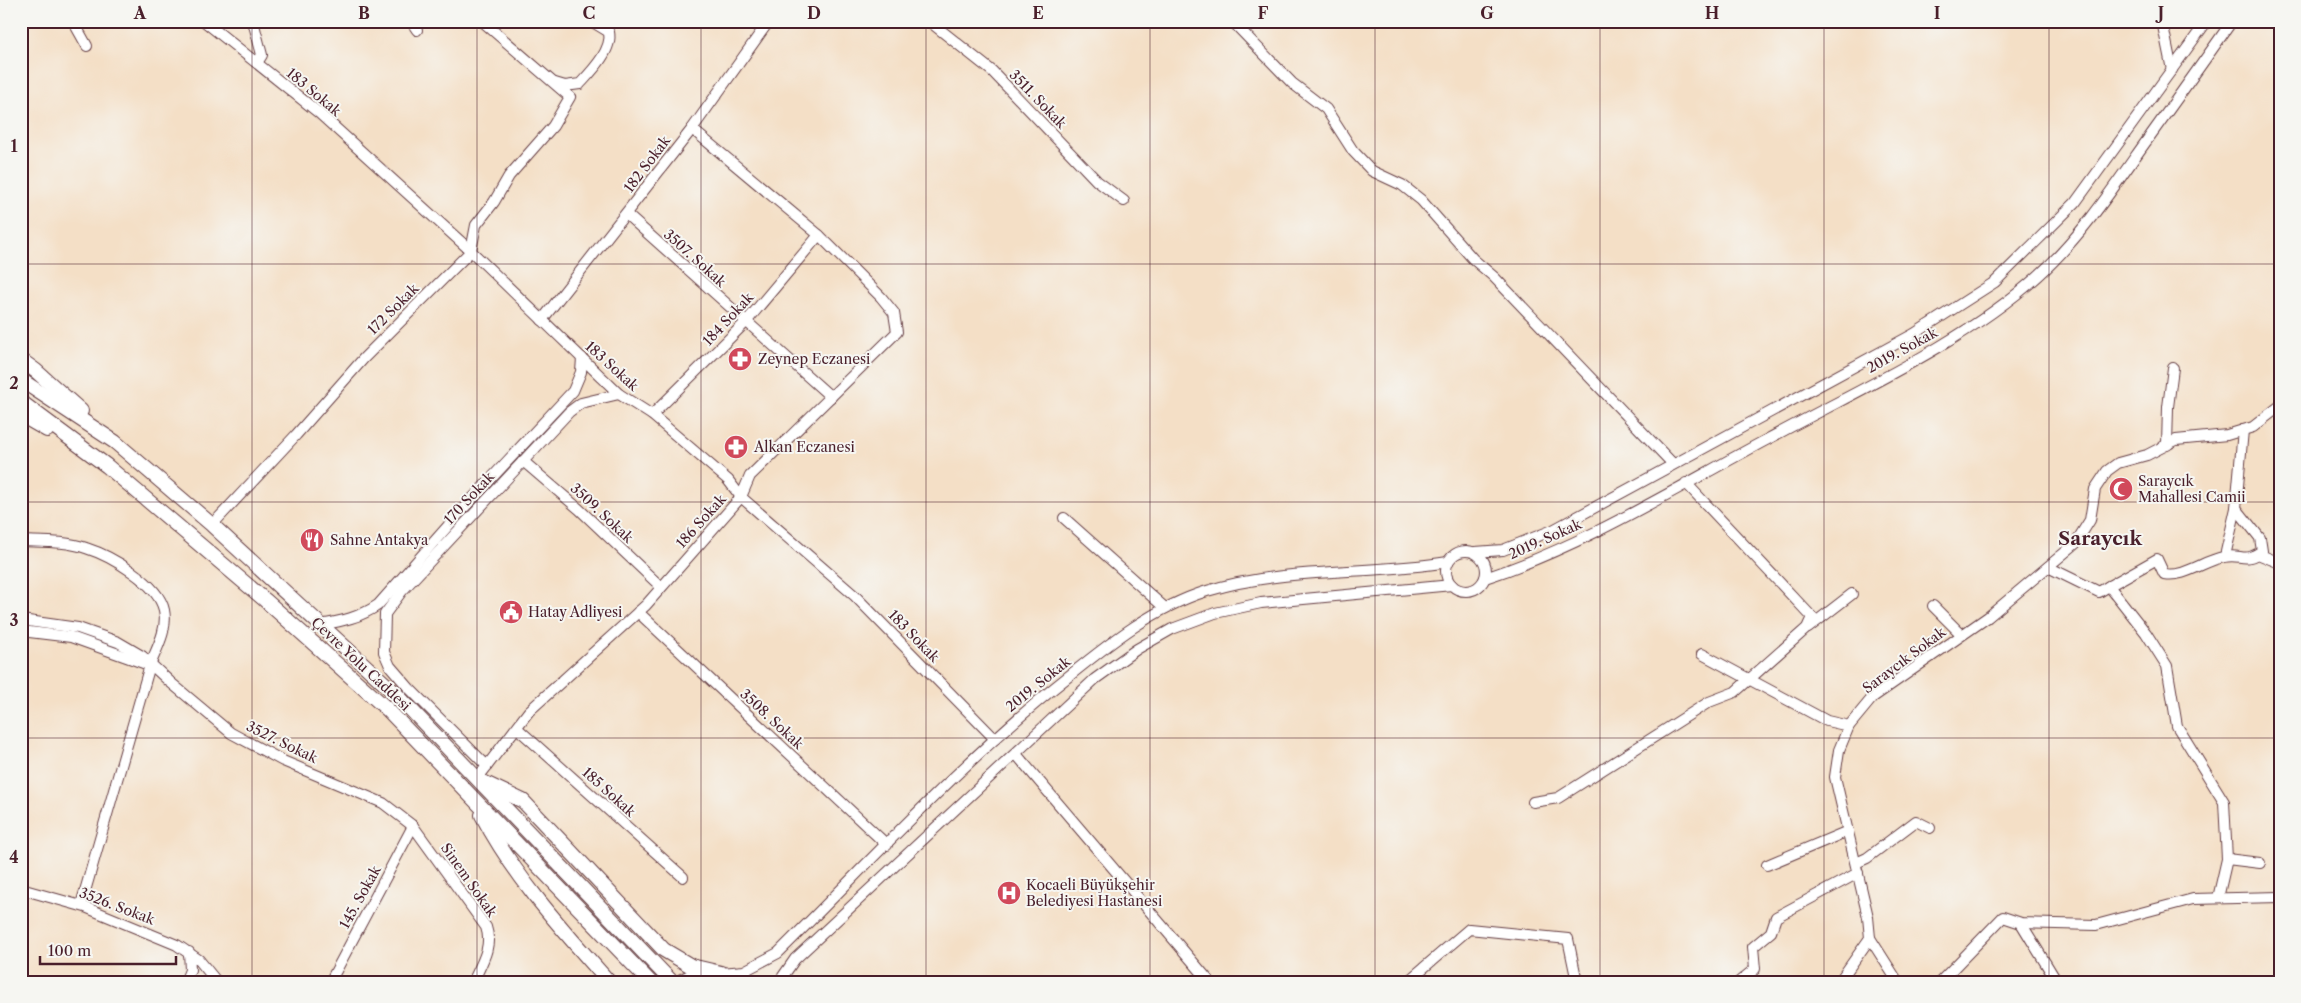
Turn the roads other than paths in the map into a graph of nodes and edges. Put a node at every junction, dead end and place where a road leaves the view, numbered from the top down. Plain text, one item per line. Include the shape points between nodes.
1 (74, 21) edge
2 (204, 21) edge
3 (253, 21) edge
4 (482, 21) edge
5 (591, 21) edge
6 (769, 21) edge
7 (929, 21) edge
8 (1232, 21) edge
9 (2162, 21) edge
10 (2207, 21) edge
11 (2232, 21) edge
12 (87, 46) dead end
13 (257, 63) junction
14 (2172, 70) junction
15 (554, 83) junction
16 (692, 129) junction
17 (1124, 201) dead end
18 (626, 214) junction
19 (820, 235) junction
20 (471, 251) junction
21 (542, 320) junction
22 (746, 322) junction
23 (582, 358) junction
24 (21, 360) edge
25 (2173, 368) dead end
26 (21, 380) edge
27 (619, 394) junction
28 (831, 397) junction
29 (21, 402) edge
30 (2280, 406) edge
31 (21, 415) edge
32 (652, 415) junction
33 (2243, 430) junction
34 (114, 442) junction
35 (2168, 445) junction
36 (523, 461) junction
37 (1673, 464) junction
38 (108, 466) junction
39 (1686, 483) junction
40 (741, 497) junction
41 (2236, 508) junction
42 (1064, 518) dead end
43 (212, 525) junction
44 (21, 541) edge
45 (1474, 552) junction
46 (2258, 554) junction
47 (2225, 556) junction
48 (1448, 562) junction
49 (2280, 563) edge
50 (2048, 567) junction
51 (1485, 578) junction
52 (1452, 585) junction
53 (660, 586) junction
54 (2109, 586) junction
55 (1852, 594) dead end
56 (1934, 606) dead end
57 (1166, 608) junction
58 (638, 612) junction
59 (21, 620) edge
60 (320, 624) junction
61 (1807, 628) junction
62 (21, 631) edge
63 (1961, 634) junction
64 (1702, 654) dead end
65 (150, 665) junction
66 (1750, 678) junction
67 (1849, 726) junction
68 (517, 728) junction
69 (995, 739) junction
70 (1016, 754) junction
71 (487, 766) junction
72 (477, 779) junction
73 (475, 801) junction
74 (1533, 802) dead end
75 (413, 826) junction
76 (1930, 828) dead end
77 (1848, 831) junction
78 (887, 845) junction
79 (2227, 859) junction
80 (2260, 863) dead end
81 (1767, 865) dead end
82 (1857, 868) junction
83 (683, 877) dead end
84 (21, 888) edge
85 (2280, 896) edge
86 (2218, 898) junction
87 (81, 905) junction
88 (2021, 924) junction
89 (1870, 938) junction
90 (189, 952) junction
91 (721, 974) junction
92 (186, 982) edge
93 (217, 982) edge
94 (330, 982) edge
95 (473, 982) edge
96 (609, 982) edge
97 (650, 982) edge
98 (672, 982) edge
99 (675, 982) edge
100 (741, 982) edge
101 (779, 982) edge
102 (1210, 982) edge
103 (1407, 982) edge
104 (1577, 982) edge
105 (1739, 982) edge
106 (1839, 982) edge
107 (1898, 982) edge
108 (1940, 982) edge
109 (2057, 982) edge

1 - 12 street
2 - 13 street, 183 Sokak
3 - 13 street via 262,55
4 - 15 street
5 - 15 street via 609,32 609,44 604,53 580,84 565,86
6 - 16 street, 182 Sokak
7 - 17 street, 3511. Sokak via 992,71 1097,181
8 - 37 street via 1292,82 1326,108 1353,151 1372,171 1402,185 1420,200 1473,260 1494,277
9 - 14 street
10 - 14 street, 2019. Sokak
11 - 39 street, 2019. Sokak via 2116,184 2080,230 2038,275 1982,320
13 - 20 street, 183 Sokak via 319,113
14 - 37 street, 2019. Sokak via 2075,203 1995,282 1914,334
15 - 20 street via 570,97 553,126 509,176 476,225
16 - 18 street, 182 Sokak
16 - 19 street, 186 Sokak
18 - 21 street, 182 Sokak
18 - 22 street, 3507. Sokak
19 - 22 street, 184 Sokak
19 - 28 street, 186 Sokak via 882,297 894,313 896,332
20 - 21 street, 183 Sokak
20 - 43 street, 172 Sokak via 364,358
21 - 23 street, 183 Sokak
22 - 28 street, 3507. Sokak
22 - 32 street, 184 Sokak
23 - 27 street, 183 Sokak
23 - 60 street, 170 Sokak via 574,391 378,605 347,621
24 - 34 highway
25 - 35 street
26 - 34 highway, Çevre Yolu Caddesi
27 - 32 street, 183 Sokak
27 - 36 street, 170 Sokak via 581,403
28 - 40 street, 186 Sokak via 750,476
29 - 38 highway, Çevre Yolu Caddesi
30 - 33 street, Saraycık Sokak via 2253,427
31 - 38 highway
32 - 40 street, 183 Sokak via 728,480
33 - 35 street, Saraycık Sokak via 2176,440
33 - 41 street
34 - 43 highway, Çevre Yolu Caddesi
35 - 50 street, Saraycık Sokak via 2118,463 2102,476 2090,520 2075,544
36 - 53 street, 3509. Sokak
36 - 71 street, 170 Sokak via 402,591 385,614 383,626 384,652 390,666
37 - 45 street, 2019. Sokak via 1553,530 1503,550
38 - 73 highway, Çevre Yolu Caddesi via 379,702
39 - 51 street, 2019. Sokak via 1523,566
39 - 61 street via 1812,617
40 - 53 street, 186 Sokak
40 - 69 street, 183 Sokak via 856,596
41 - 46 street via 2260,538 2262,551
41 - 47 street
42 - 57 street
43 - 60 highway, Çevre Yolu Caddesi
44 - 65 street via 86,548 135,574 160,596 164,628
45 - 48 street, 2019. Sokak via 1462,551
45 - 51 street via 1483,560
46 - 47 street via 2250,559
46 - 49 street
47 - 54 street via 2174,576 2164,574 2157,559
48 - 52 street via 1447,574
48 - 57 street, 2019. Sokak via 1418,567 1271,576 1208,591
50 - 54 street via 2099,592
50 - 63 street, Saraycık Sokak via 1988,617
51 - 52 street, 2019. Sokak via 1470,590
52 - 70 street, 2019. Sokak via 1262,602 1215,613 1172,629 1095,680
53 - 58 street, 186 Sokak
54 - 79 street via 2167,666 2177,726 2224,802
55 - 61 street
56 - 63 street
57 - 69 street, 2019. Sokak via 1094,656
58 - 68 street, 186 Sokak via 530,712
58 - 78 street, 3508. Sokak
59 - 65 street, 3527. Sokak via 78,628 118,642
60 - 72 highway, Çevre Yolu Caddesi via 397,695
61 - 66 street
62 - 65 street, 3527. Sokak via 71,637
63 - 67 street, Saraycık Sokak via 1873,697
64 - 66 street
65 - 75 street, 3527. Sokak via 231,733 283,761 383,803
65 - 87 street
66 - 67 street via 1827,721
66 - 74 street via 1735,692 1709,702 1558,798
67 - 77 street, Saraycık Sokak via 1839,750 1835,778
68 - 71 street, 186 Sokak
68 - 83 street, 185 Sokak
69 - 78 street, 2019. Sokak
70 - 101 street, 2019. Sokak via 795,959
70 - 102 street
71 - 72 street, 186 Sokak
72 - 91 highway via 523,801 664,950 691,966
72 - 98 highway, Çevre Yolu Caddesi
73 - 96 highway via 500,850 548,914
73 - 97 highway, Çevre Yolu Caddesi
75 - 94 street, 145. Sokak
75 - 95 street, Sinem Sokak via 490,937
76 - 82 street via 1916,821
77 - 81 street
77 - 82 street, Saraycık Sokak
78 - 91 street, 2019. Sokak via 778,953 744,971
79 - 80 street
79 - 86 street
82 - 89 street, Saraycık Sokak
82 - 105 street via 1776,917 1771,932 1752,947 1755,969
84 - 87 street, 3526. Sokak
85 - 86 street
86 - 88 street via 2193,899 2096,925
87 - 90 street, 3526. Sokak
88 - 108 street via 2003,917
88 - 109 street
89 - 106 street
89 - 107 street
90 - 92 street via 190,970
90 - 93 street, 3526. Sokak
91 - 99 street via 704,972
91 - 100 street
103 - 104 street via 1469,929 1568,939

